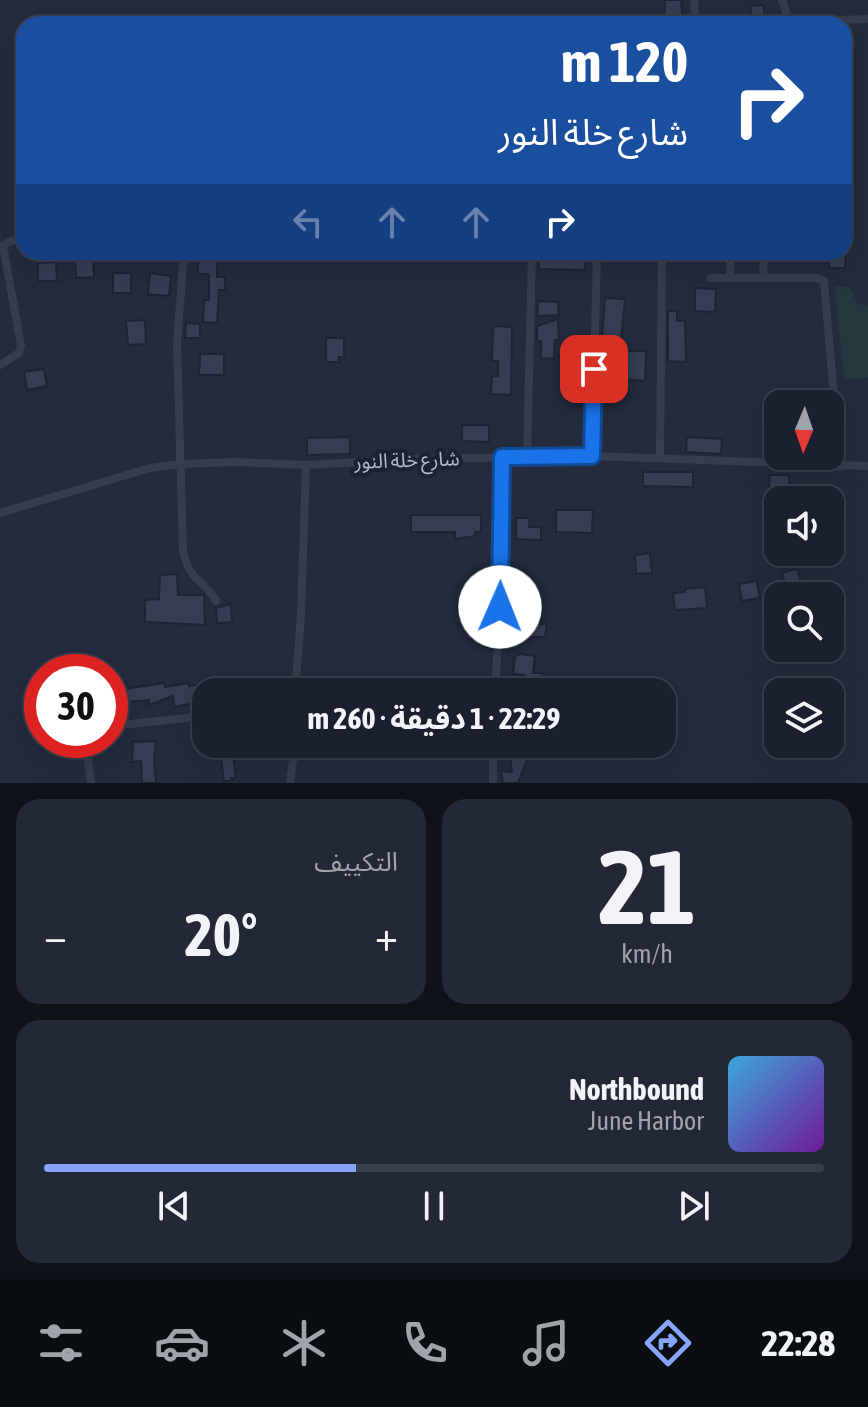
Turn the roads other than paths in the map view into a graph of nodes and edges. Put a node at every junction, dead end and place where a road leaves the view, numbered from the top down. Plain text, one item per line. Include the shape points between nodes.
1 (2, 246) edge
2 (183, 260) edge
3 (532, 260) edge
4 (597, 260) edge
5 (662, 260) edge
6 (731, 260) edge
7 (764, 260) edge
8 (730, 277) junction
9 (711, 278) dead end
10 (763, 278) junction
11 (0, 365) edge
12 (833, 390) edge
13 (592, 456) junction
14 (502, 457) junction
15 (527, 457) junction
16 (660, 458) junction
17 (764, 463) edge
18 (180, 464) junction
19 (306, 465) junction
20 (868, 466) edge
21 (844, 467) edge
22 (0, 513) edge
23 (216, 601) dead end
24 (296, 678) edge
25 (496, 678) edge
26 (192, 717) edge
27 (128, 724) edge
28 (88, 758) edge
29 (293, 758) edge
30 (493, 758) edge
31 (91, 783) edge
32 (290, 783) edge
33 (493, 783) edge

1 - 11 street via 21,346
2 - 18 street via 177,343
3 - 15 street
4 - 13 street
5 - 16 street
6 - 8 street
7 - 10 street
8 - 9 street
8 - 10 street
10 - 12 street via 824,281
13 - 15 street, شارع خلة النور
13 - 16 street, شارع خلة النور
14 - 15 street, شارع خلة النور
14 - 19 street, شارع خلة النور
14 - 25 street
16 - 17 street, شارع خلة النور
18 - 19 street, شارع خلة النور
18 - 22 street, شارع خلة النور via 150,468
18 - 23 street via 186,566
19 - 24 street
20 - 21 street, شارع خلة النور
26 - 27 street
28 - 31 street
29 - 32 street
30 - 33 street

